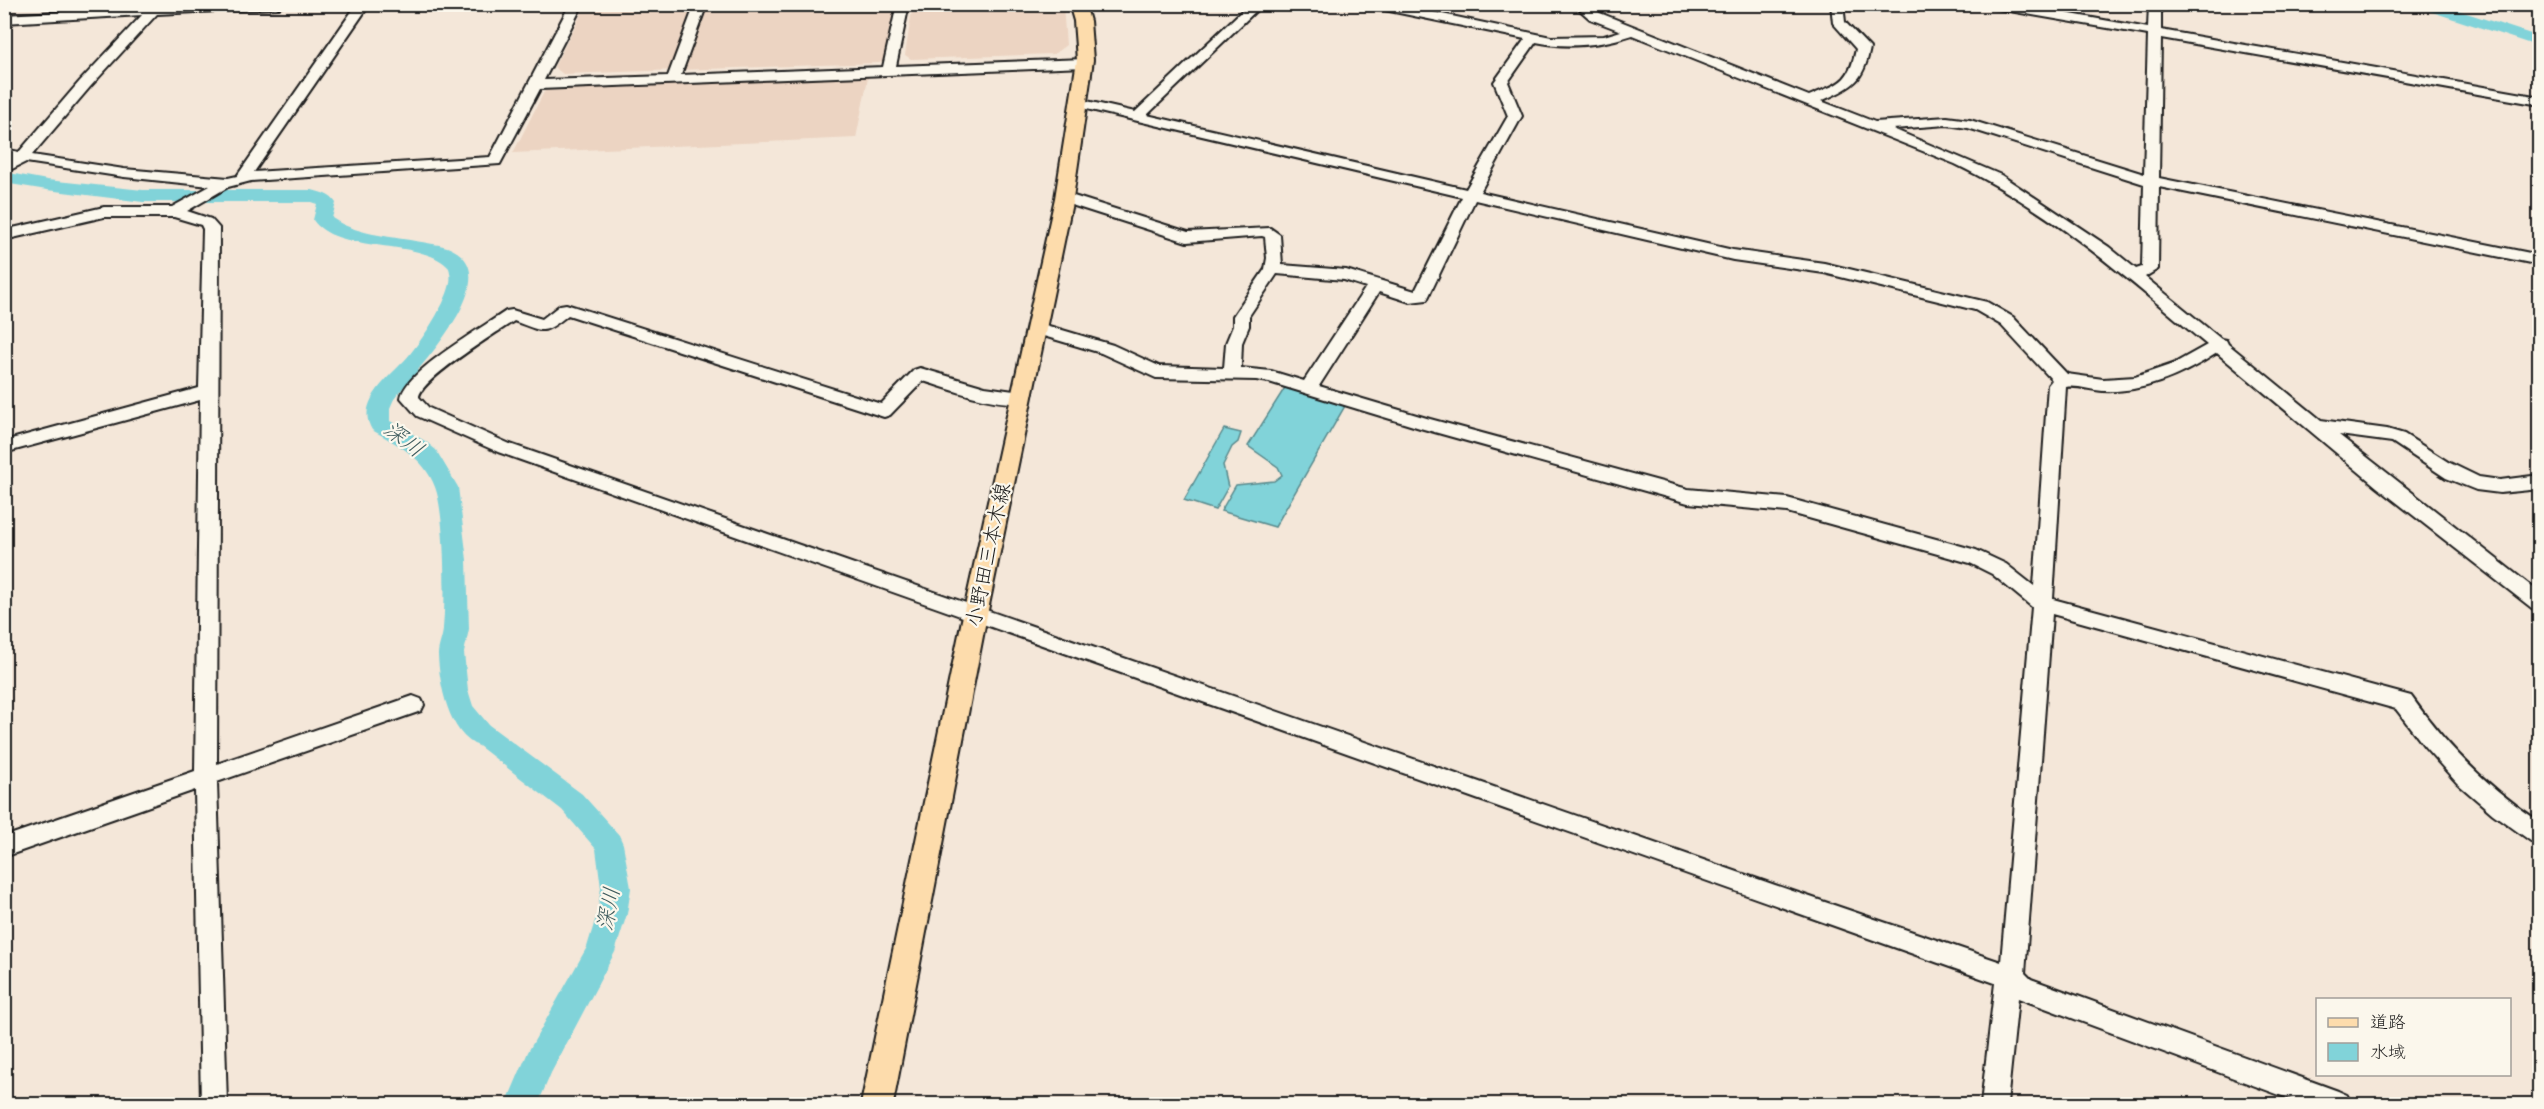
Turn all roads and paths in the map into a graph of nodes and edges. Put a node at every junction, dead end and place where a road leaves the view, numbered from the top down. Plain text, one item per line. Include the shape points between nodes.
1 (279, 4) edge
2 (364, 4) edge
3 (590, 4) edge
4 (701, 4) edge
5 (903, 4) edge
6 (1077, 4) edge
7 (1257, 4) edge
8 (1375, 4) edge
9 (1579, 4) edge
10 (1837, 4) edge
11 (1992, 4) edge
12 (2155, 4) edge
13 (2532, 4) edge
14 (577, 5) edge
15 (2540, 7) edge
16 (156, 8) edge
17 (4, 19) edge
18 (1633, 31) junction
19 (2155, 33) junction
20 (1533, 37) junction
21 (1085, 63) junction
22 (889, 70) junction
23 (673, 79) junction
24 (533, 85) junction
25 (2540, 101) edge
26 (1807, 102) junction
27 (1078, 103) junction
28 (1139, 116) junction
29 (1870, 126) junction
30 (12, 160) edge
31 (2151, 181) junction
32 (231, 182) junction
33 (1471, 194) junction
34 (1064, 198) junction
35 (175, 212) junction
36 (4, 235) edge
37 (2540, 260) edge
38 (1273, 269) junction
39 (2133, 276) junction
40 (1376, 284) junction
41 (1036, 328) junction
42 (2220, 344) junction
43 (1232, 374) junction
44 (2062, 380) junction
45 (1309, 387) junction
46 (207, 392) junction
47 (1022, 397) junction
48 (2317, 426) junction
49 (4, 447) edge
50 (2540, 482) edge
51 (2041, 603) junction
52 (2540, 604) edge
53 (975, 615) junction
54 (413, 705) dead end
55 (206, 778) junction
56 (2540, 835) edge
57 (4, 847) edge
58 (2012, 977) junction
59 (214, 1104) edge
60 (878, 1104) edge
61 (1994, 1104) edge
62 (2338, 1104) edge

1 - 16 street
2 - 32 street
3 - 14 street
4 - 23 street
5 - 22 street
6 - 21 main road, 小野田三本木線
7 - 28 street
8 - 20 street
9 - 18 street via 1595,16
10 - 26 street via 1839,23 1863,48 1861,58 1849,83
11 - 19 street
12 - 19 street
13 - 15 street
14 - 24 street
16 - 17 street
16 - 30 street
18 - 20 street via 1598,41 1557,42
18 - 26 street
19 - 25 street
19 - 31 street
20 - 33 street via 1501,81 1515,116
21 - 22 street
21 - 27 main road, 小野田三本木線
22 - 23 street
23 - 24 street
24 - 32 street via 495,161 287,173
26 - 29 street
27 - 28 street
27 - 34 main road, 小野田三本木線
28 - 33 street
29 - 31 street via 1947,121 1970,124
29 - 39 street via 1996,178 2103,250
30 - 32 street
31 - 37 street
31 - 39 street via 2150,269
32 - 35 street
33 - 40 street via 1421,296 1410,297
33 - 44 street via 1733,255 1824,268 1981,306 2020,333
34 - 38 street via 1187,237 1265,231 1272,235
34 - 41 main road, 小野田三本木線
35 - 36 street via 104,212
35 - 46 street via 206,222 211,228
38 - 40 street via 1346,275
38 - 43 street via 1241,316
39 - 42 street
40 - 45 street
41 - 43 street via 1107,349 1156,372
41 - 47 main road, 小野田三本木線
42 - 44 street via 2190,364 2148,381 2111,385
42 - 48 street
43 - 45 street via 1256,374
44 - 51 street via 2057,385
45 - 51 street via 1426,424 1688,496 1787,505 1958,551 1999,569
46 - 49 street
46 - 55 street via 210,510
47 - 53 main road, 小野田三本木線
47 - 53 street via 984,393 920,374 884,411 566,309 544,326 512,315 432,369 411,390 410,398 423,412 504,448
48 - 50 street via 2398,438 2474,483 2490,486
48 - 52 street
51 - 56 street via 2403,702 2478,790
51 - 58 street
53 - 58 street
53 - 60 main road, 小野田三本木線
54 - 55 street
55 - 57 street
55 - 59 street
58 - 61 street via 2007,985
58 - 62 street via 2023,988

